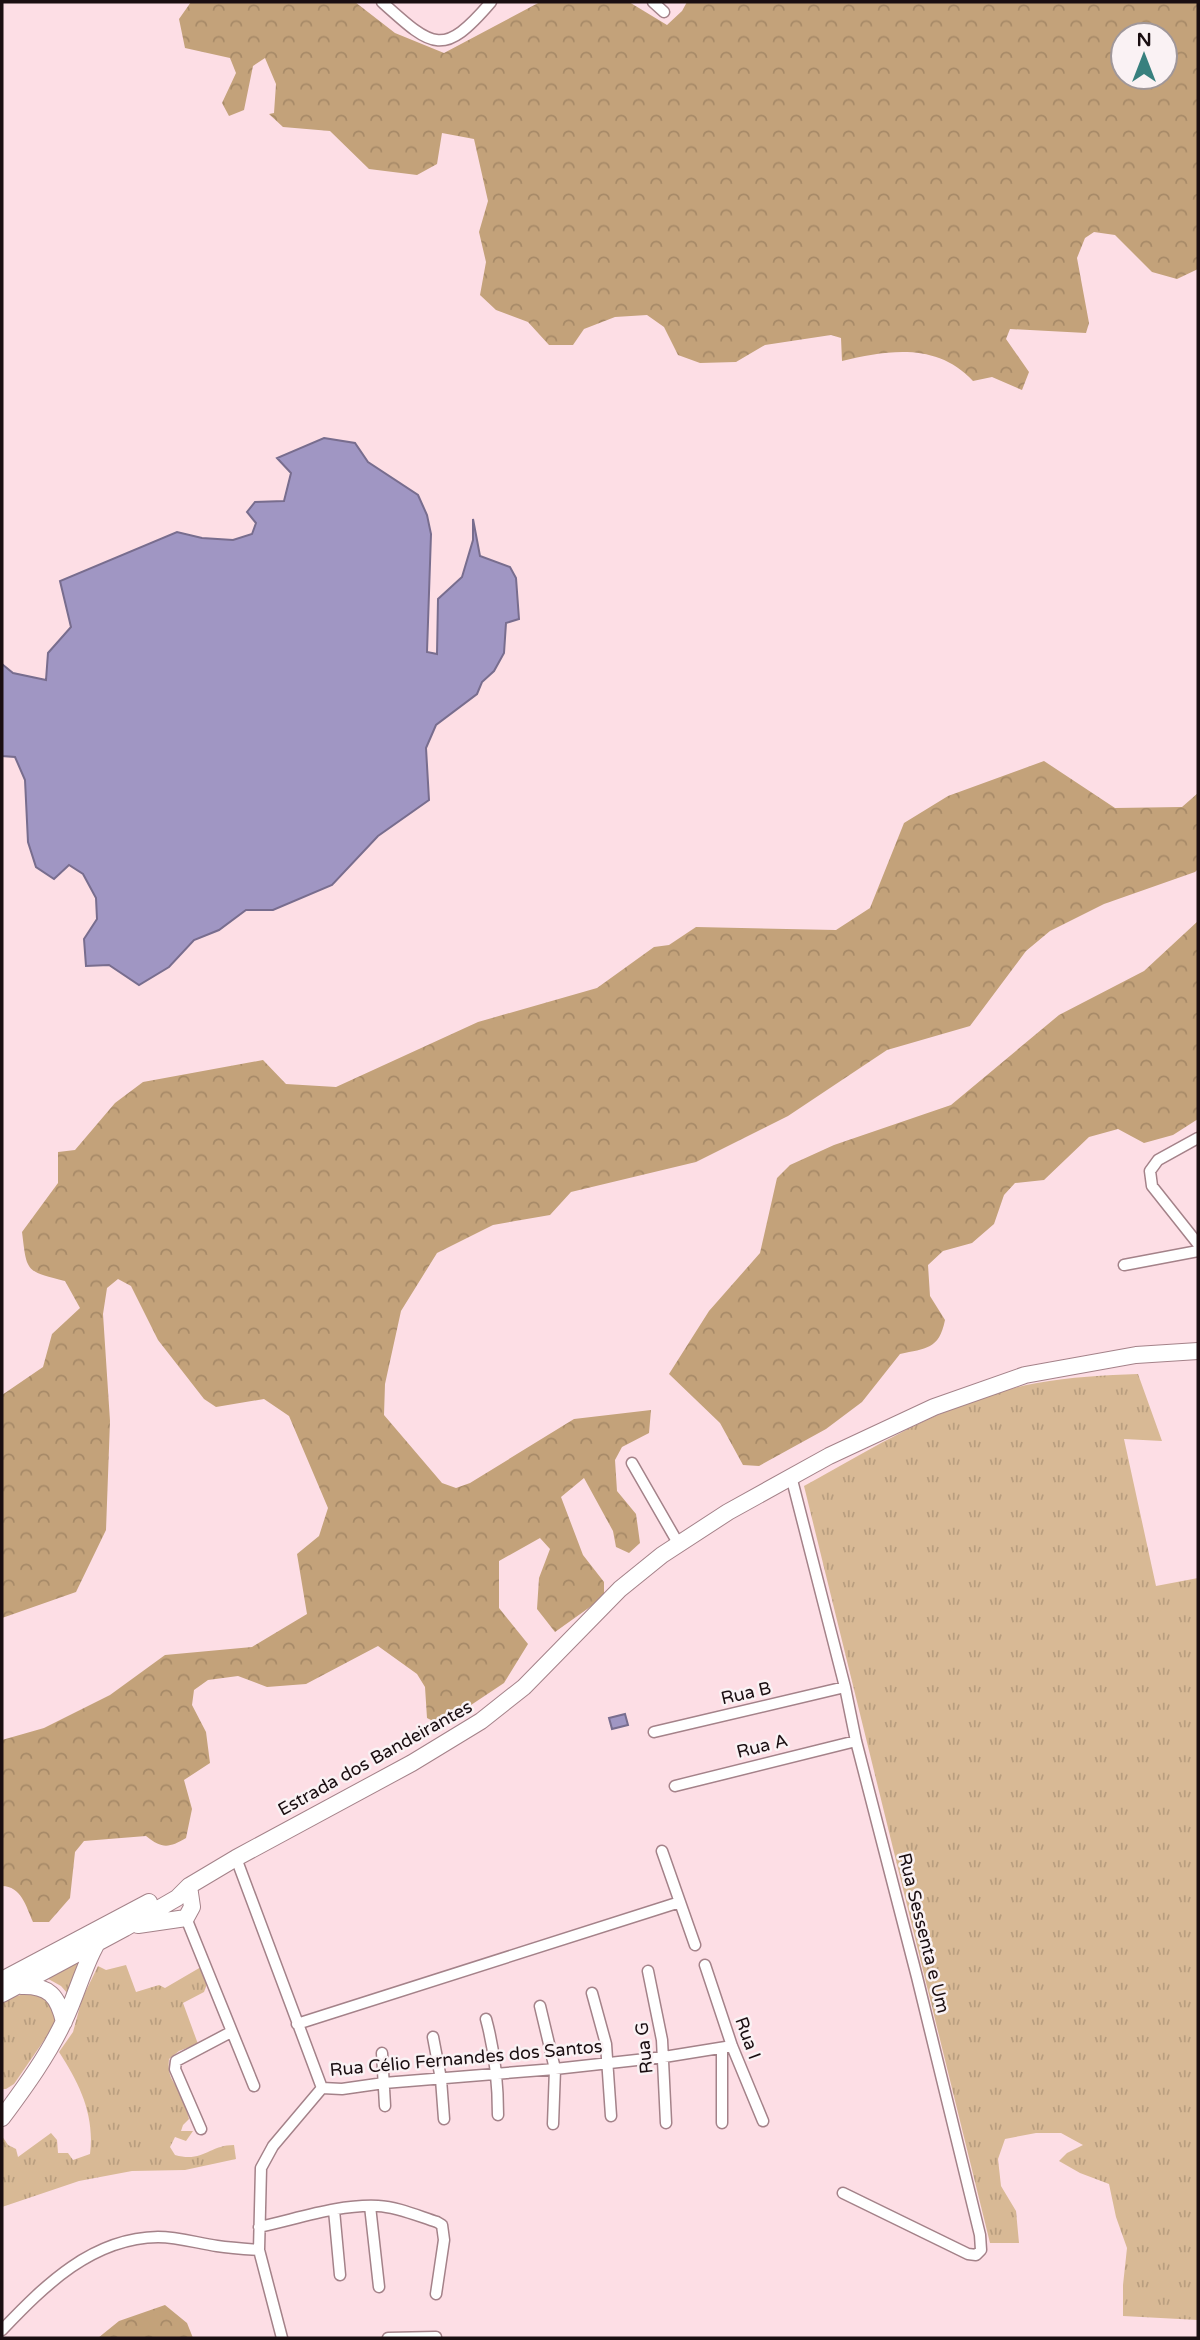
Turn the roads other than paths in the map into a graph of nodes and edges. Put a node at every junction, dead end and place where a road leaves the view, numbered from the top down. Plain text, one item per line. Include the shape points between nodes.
1 (382, 2) edge
2 (491, 2) edge
3 (653, 2) edge
4 (664, 12) dead end
5 (1198, 1138) edge
6 (1198, 1244) edge
7 (1198, 1251) edge
8 (1124, 1265) dead end
9 (1198, 1351) edge
10 (632, 1463) dead end
11 (791, 1476) junction
12 (678, 1543) junction
13 (845, 1688) junction
14 (654, 1732) dead end
15 (856, 1741) junction
16 (675, 1786) dead end
17 (662, 1851) dead end
18 (236, 1858) junction
19 (190, 1886) junction
20 (680, 1902) junction
21 (187, 1918) junction
22 (118, 1925) junction
23 (96, 1944) junction
24 (695, 1945) dead end
25 (705, 1965) dead end
26 (648, 1970) dead end
27 (2, 1980) edge
28 (18, 1986) junction
29 (592, 1993) dead end
30 (2, 1994) edge
31 (540, 2006) dead end
32 (485, 2019) dead end
33 (64, 2022) junction
34 (297, 2024) junction
35 (231, 2032) junction
36 (433, 2037) dead end
37 (727, 2048) junction
38 (382, 2053) dead end
39 (664, 2057) junction
40 (608, 2063) junction
41 (555, 2069) junction
42 (498, 2074) junction
43 (441, 2079) junction
44 (384, 2083) junction
45 (254, 2085) dead end
46 (322, 2088) junction
47 (385, 2106) dead end
48 (498, 2115) dead end
49 (611, 2116) dead end
50 (2, 2118) edge
51 (444, 2119) dead end
52 (763, 2121) dead end
53 (666, 2123) dead end
54 (722, 2123) dead end
55 (553, 2124) dead end
56 (201, 2129) dead end
57 (844, 2193) dead end
58 (370, 2206) junction
59 (334, 2210) junction
60 (259, 2227) junction
61 (259, 2250) junction
62 (340, 2275) dead end
63 (379, 2287) dead end
64 (436, 2294) dead end
65 (2, 2330) edge
66 (436, 2337) edge
67 (282, 2338) edge
68 (388, 2338) edge

1 - 2 street via 420,36 443,40 469,28
3 - 4 street
5 - 6 street via 1158,1160 1150,1171 1152,1186
7 - 8 street
9 - 11 main road, Estrada dos Bandeirantes via 1136,1355 1025,1375 934,1407
10 - 12 street
11 - 12 main road, Estrada dos Bandeirantes
11 - 13 street, Rua Sessenta e Um
12 - 18 main road, Estrada dos Bandeirantes via 620,1589 506,1704 412,1763
13 - 14 street, Rua B
13 - 15 street, Rua Sessenta e Um
15 - 16 street, Rua A
15 - 57 street, Rua Sessenta e Um via 918,1977 981,2250 968,2254
17 - 20 street
18 - 19 main road, Estrada dos Bandeirantes
18 - 34 street, Rua Célio Fernandes dos Santos
19 - 21 main road via 192,1907
19 - 22 main road, Estrada dos Bandeirantes via 177,1898
20 - 24 street
20 - 34 street
21 - 22 main road
21 - 35 street
22 - 23 main road, Estrada dos Bandeirantes
22 - 27 main road, Estrada dos Bandeirantes
23 - 28 main road, Estrada dos Bandeirantes
23 - 33 main road
25 - 37 street, Rua I
26 - 39 street, Rua G
28 - 30 main road, Estrada dos Bandeirantes
28 - 33 main road via 48,1991 58,2002
29 - 40 street
31 - 41 street
32 - 42 street
33 - 50 main road
34 - 46 street, Rua Célio Fernandes dos Santos
35 - 45 street
35 - 56 street via 176,2061 175,2069
36 - 43 street
37 - 39 street, Rua Célio Fernandes dos Santos
37 - 52 street, Rua I
37 - 54 street
38 - 44 street
39 - 40 street, Rua Célio Fernandes dos Santos
39 - 53 street, Rua G
40 - 41 street, Rua Célio Fernandes dos Santos
40 - 49 street
41 - 42 street, Rua Célio Fernandes dos Santos
41 - 55 street
42 - 43 street, Rua Célio Fernandes dos Santos
42 - 48 street
43 - 44 street, Rua Célio Fernandes dos Santos
43 - 51 street
44 - 46 street, Rua Célio Fernandes dos Santos
44 - 47 street
46 - 60 street via 272,2146 261,2168
58 - 59 street
58 - 63 street
58 - 64 street via 442,2225
59 - 60 street
59 - 62 street
60 - 61 street
61 - 65 street via 159,2237 121,2244 87,2256 59,2274
61 - 67 street
66 - 68 street

